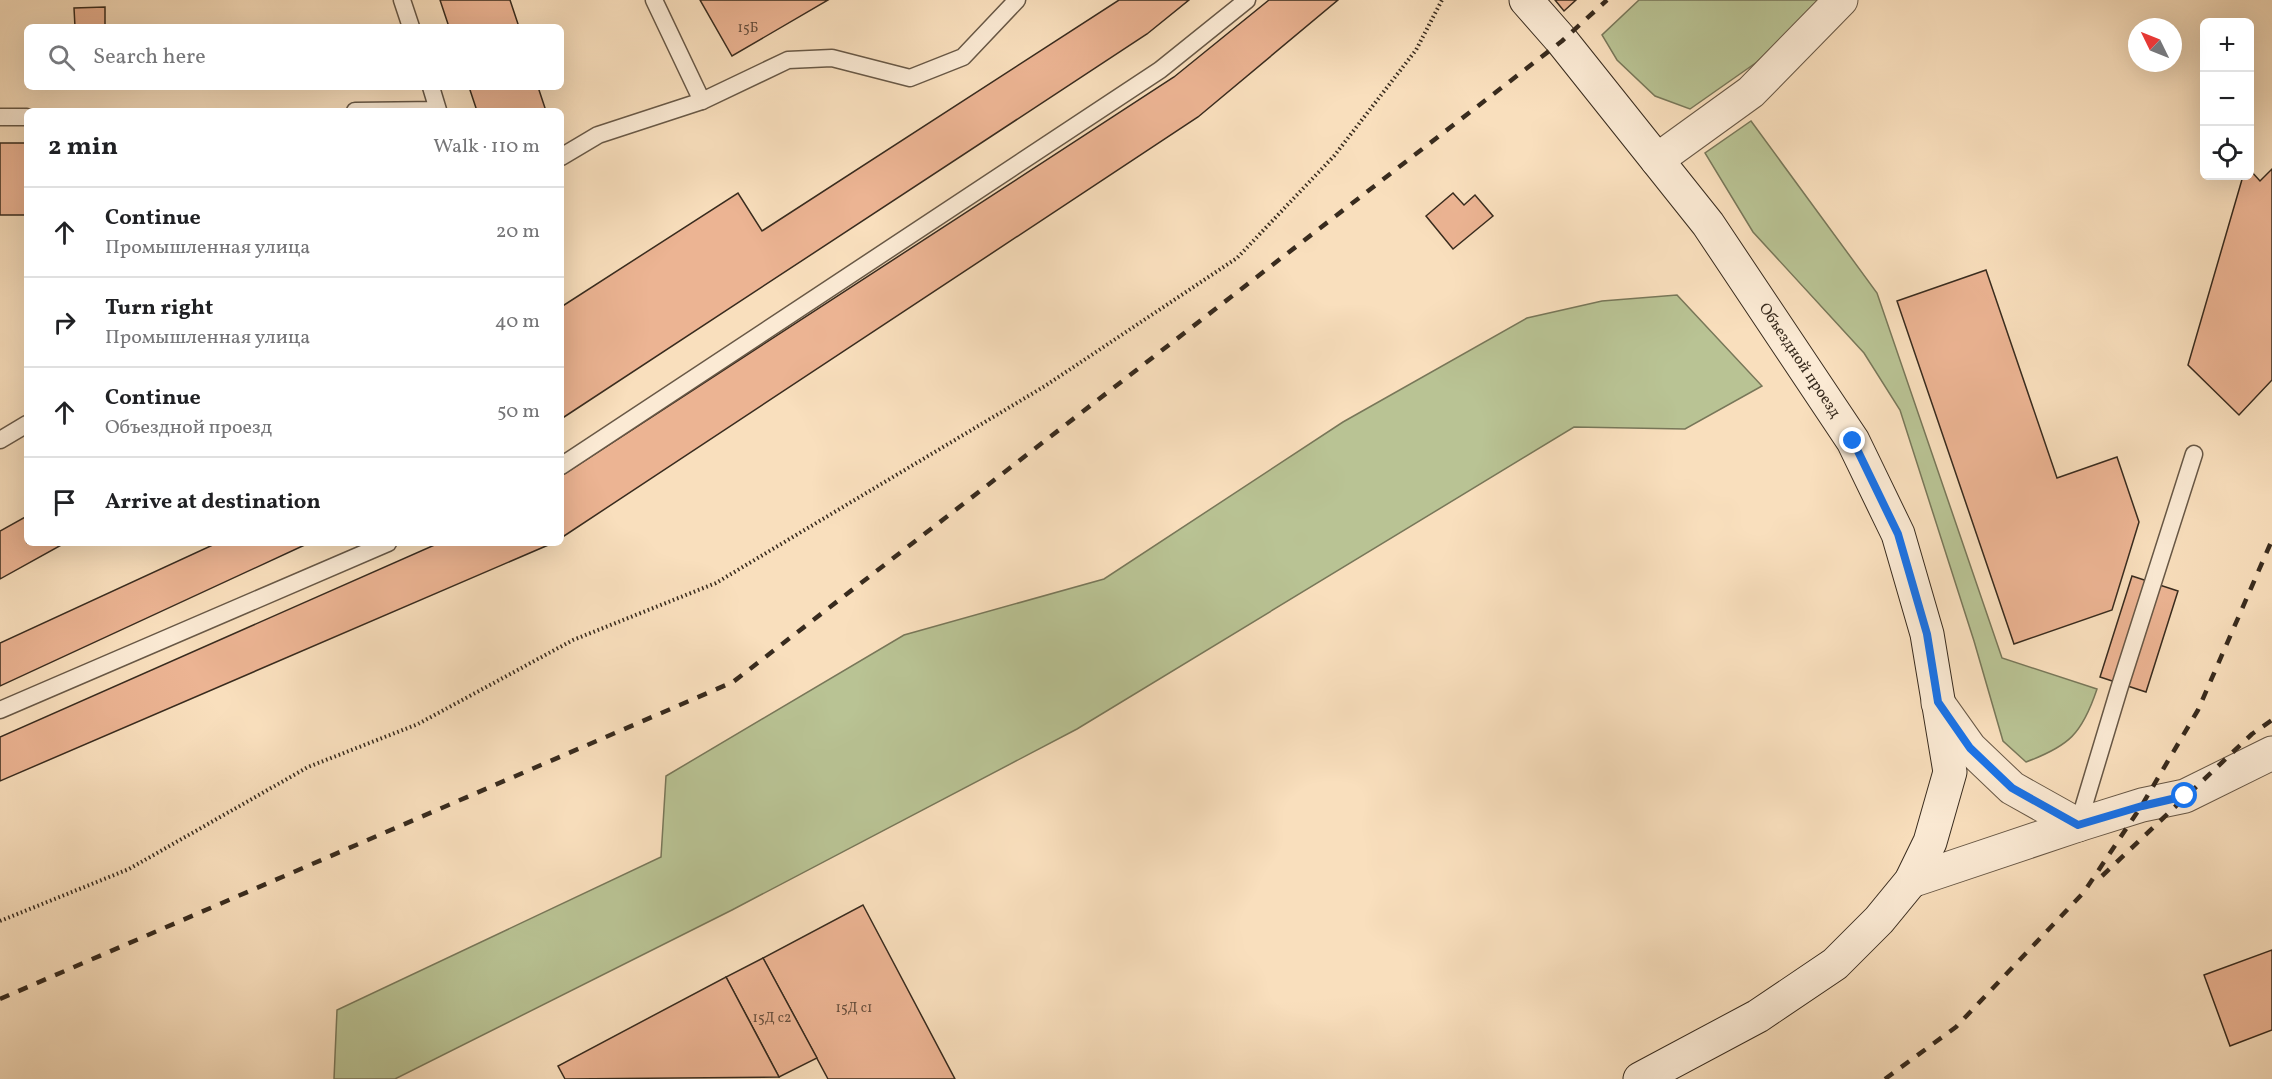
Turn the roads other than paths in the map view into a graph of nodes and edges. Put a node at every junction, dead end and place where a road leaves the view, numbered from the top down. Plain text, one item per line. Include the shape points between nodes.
1 (402, 0) edge
2 (654, 0) edge
3 (1017, 0) edge
4 (1247, 0) edge
5 (1526, 0) edge
6 (1841, 0) edge
7 (410, 24) edge
8 (432, 90) edge
9 (702, 101) junction
10 (437, 108) edge
11 (0, 117) edge
12 (24, 117) edge
13 (564, 155) edge
14 (1657, 160) junction
15 (24, 426) edge
16 (0, 440) edge
17 (2194, 454) dead end
18 (564, 464) edge
19 (381, 546) edge
20 (1938, 702) junction
21 (0, 710) edge
22 (2272, 753) edge
23 (2078, 825) junction
24 (1911, 881) junction
25 (1640, 1079) edge

1 - 7 lane
2 - 9 lane
3 - 9 lane via 963,57 910,78 832,58 788,60
4 - 18 lane via 1160,70
5 - 14 main road, Объездной проезд
6 - 14 main road via 1751,92
8 - 10 lane
9 - 13 lane via 598,135
11 - 12 lane
14 - 20 main road, Объездной проезд via 1708,224 1853,441 1898,534 1927,634
15 - 16 lane
17 - 23 lane
19 - 21 lane
20 - 23 main road via 1970,748 2012,788
20 - 24 main road, Объездной проезд via 1950,772 1930,842
22 - 23 main road via 2185,796
23 - 24 main road
24 - 25 main road, Объездной проезд via 1835,964 1758,1016

